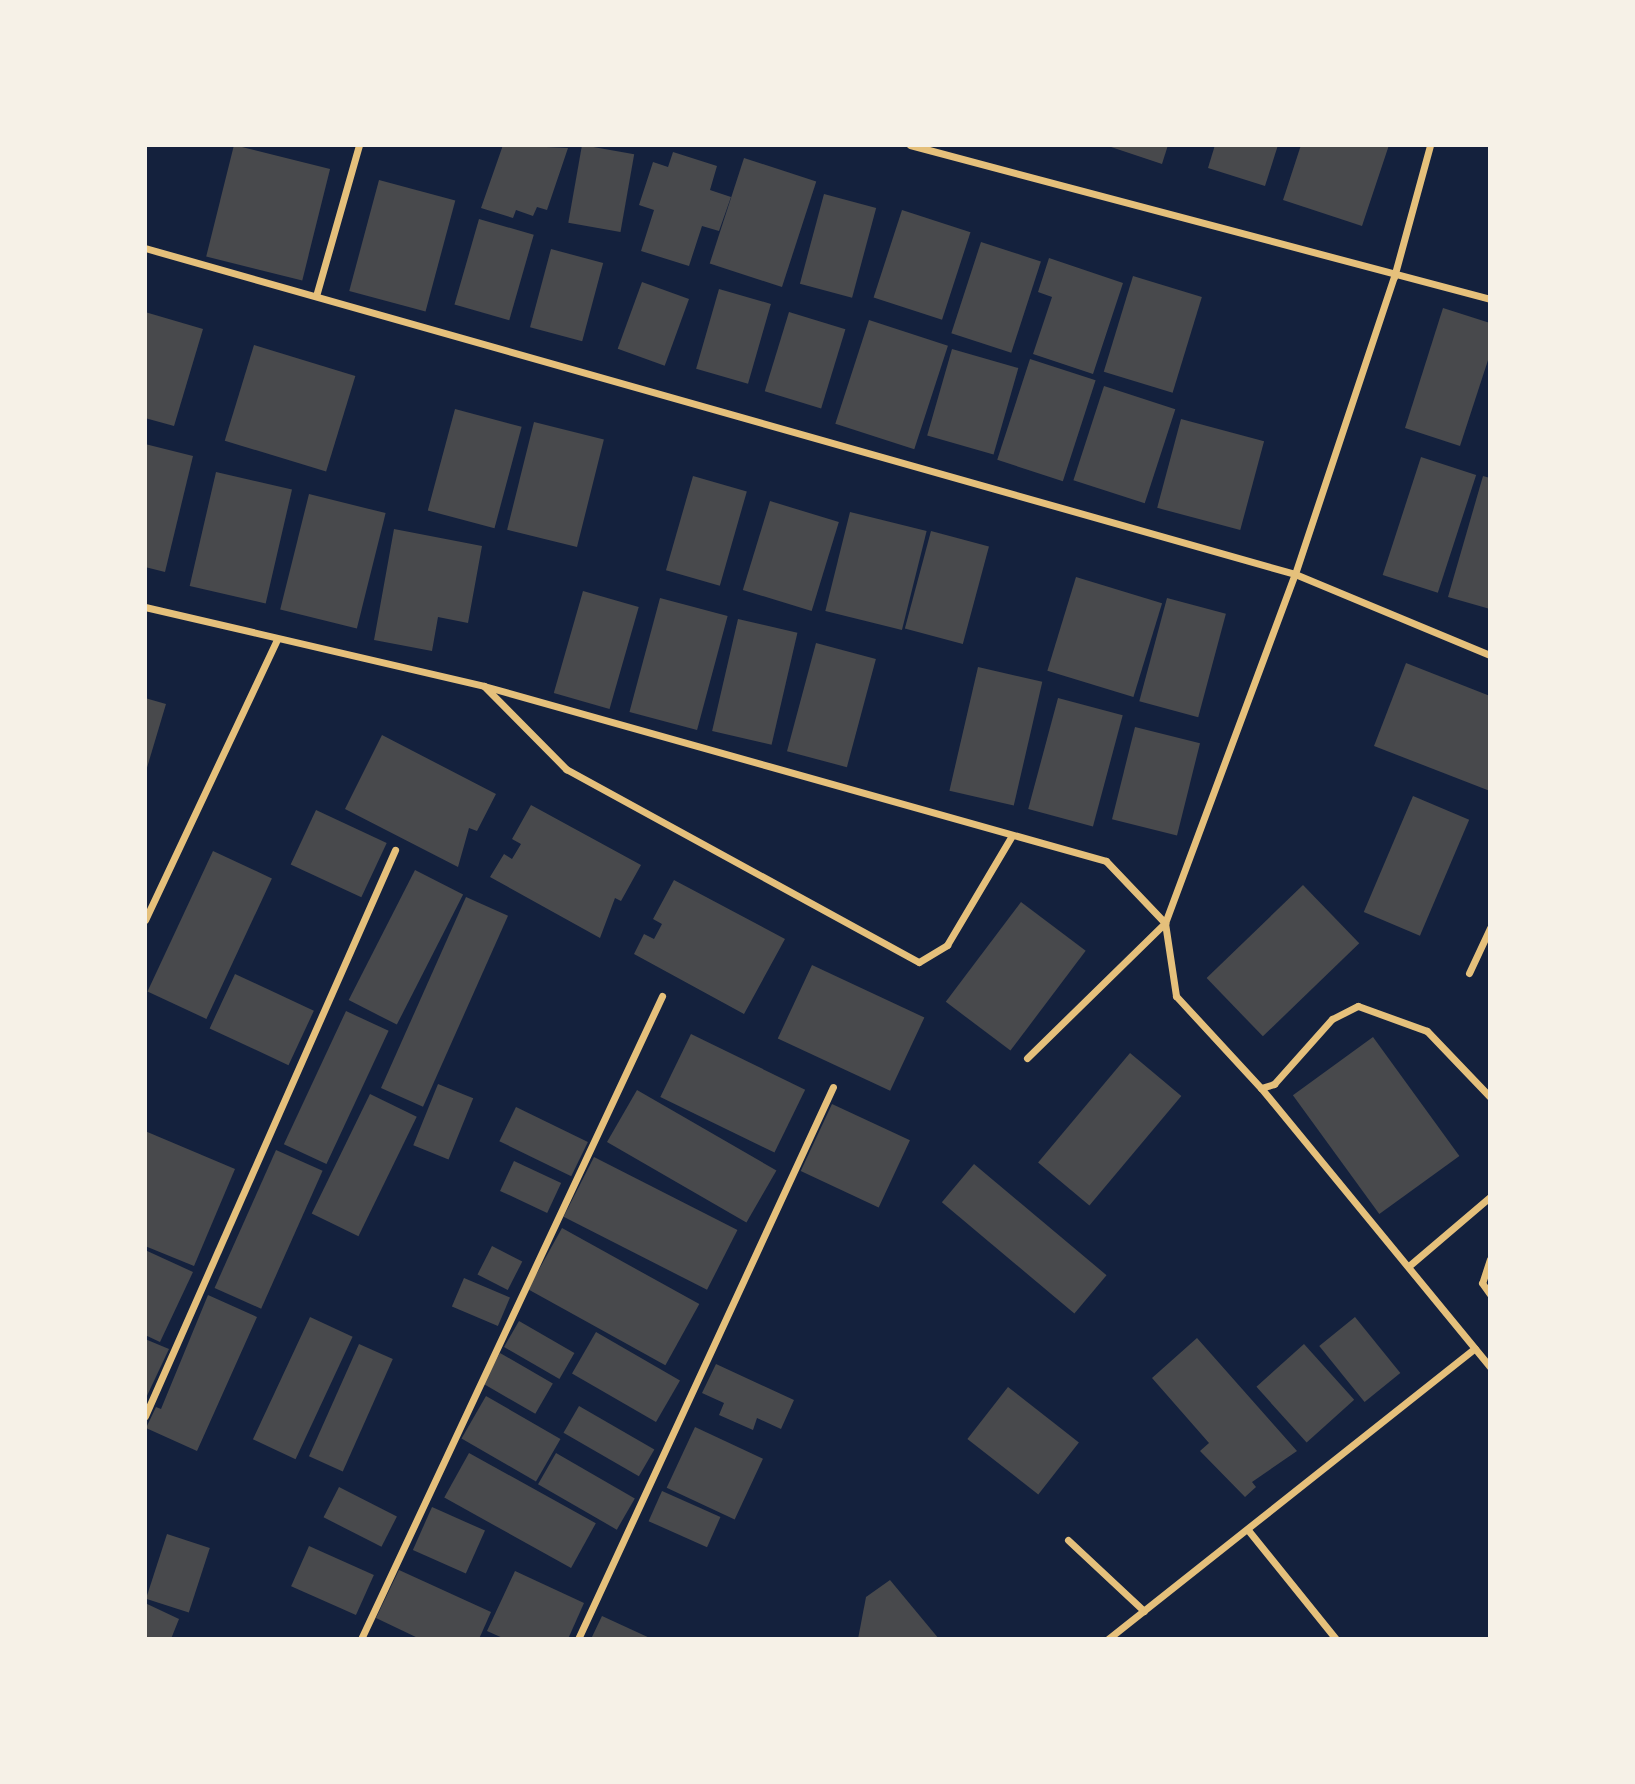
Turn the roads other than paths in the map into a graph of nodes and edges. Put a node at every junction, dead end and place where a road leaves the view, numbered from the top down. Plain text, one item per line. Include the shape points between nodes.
1 (359, 145) edge
2 (910, 145) edge
3 (1430, 145) edge
4 (145, 248) edge
5 (1394, 277) junction
6 (316, 296) junction
7 (1490, 299) edge
8 (1295, 575) junction
9 (145, 607) edge
10 (277, 640) junction
11 (1490, 655) edge
12 (484, 686) junction
13 (1011, 836) junction
14 (395, 850) dead end
15 (145, 920) edge
16 (1166, 923) junction
17 (1490, 928) edge
18 (1469, 973) dead end
19 (662, 996) dead end
20 (1027, 1058) dead end
21 (833, 1087) dead end
22 (1261, 1088) junction
23 (1490, 1097) edge
24 (1490, 1197) edge
25 (1490, 1259) edge
26 (1410, 1265) junction
27 (1490, 1294) edge
28 (1475, 1348) junction
29 (1490, 1367) edge
30 (145, 1416) edge
31 (1248, 1530) junction
32 (1068, 1540) dead end
33 (1144, 1611) junction
34 (360, 1639) edge
35 (578, 1639) edge
36 (1108, 1639) edge
37 (1336, 1639) edge

1 - 6 street
2 - 5 street
3 - 5 street
4 - 6 street
5 - 7 street
5 - 8 street
6 - 8 street
8 - 11 street
8 - 16 street
9 - 10 street
10 - 12 street
10 - 15 street
12 - 13 street
12 - 13 street via 566,769 919,962 947,945
13 - 16 street via 1106,862
14 - 30 street
16 - 20 street
16 - 22 street via 1176,996
17 - 18 street
19 - 34 street
21 - 35 street
22 - 23 street via 1274,1084 1332,1019 1358,1006 1426,1031
22 - 26 street
24 - 26 street
25 - 27 street via 1482,1283
26 - 28 street
28 - 29 street
28 - 31 street
31 - 33 street
31 - 37 street
32 - 33 street
33 - 36 street

